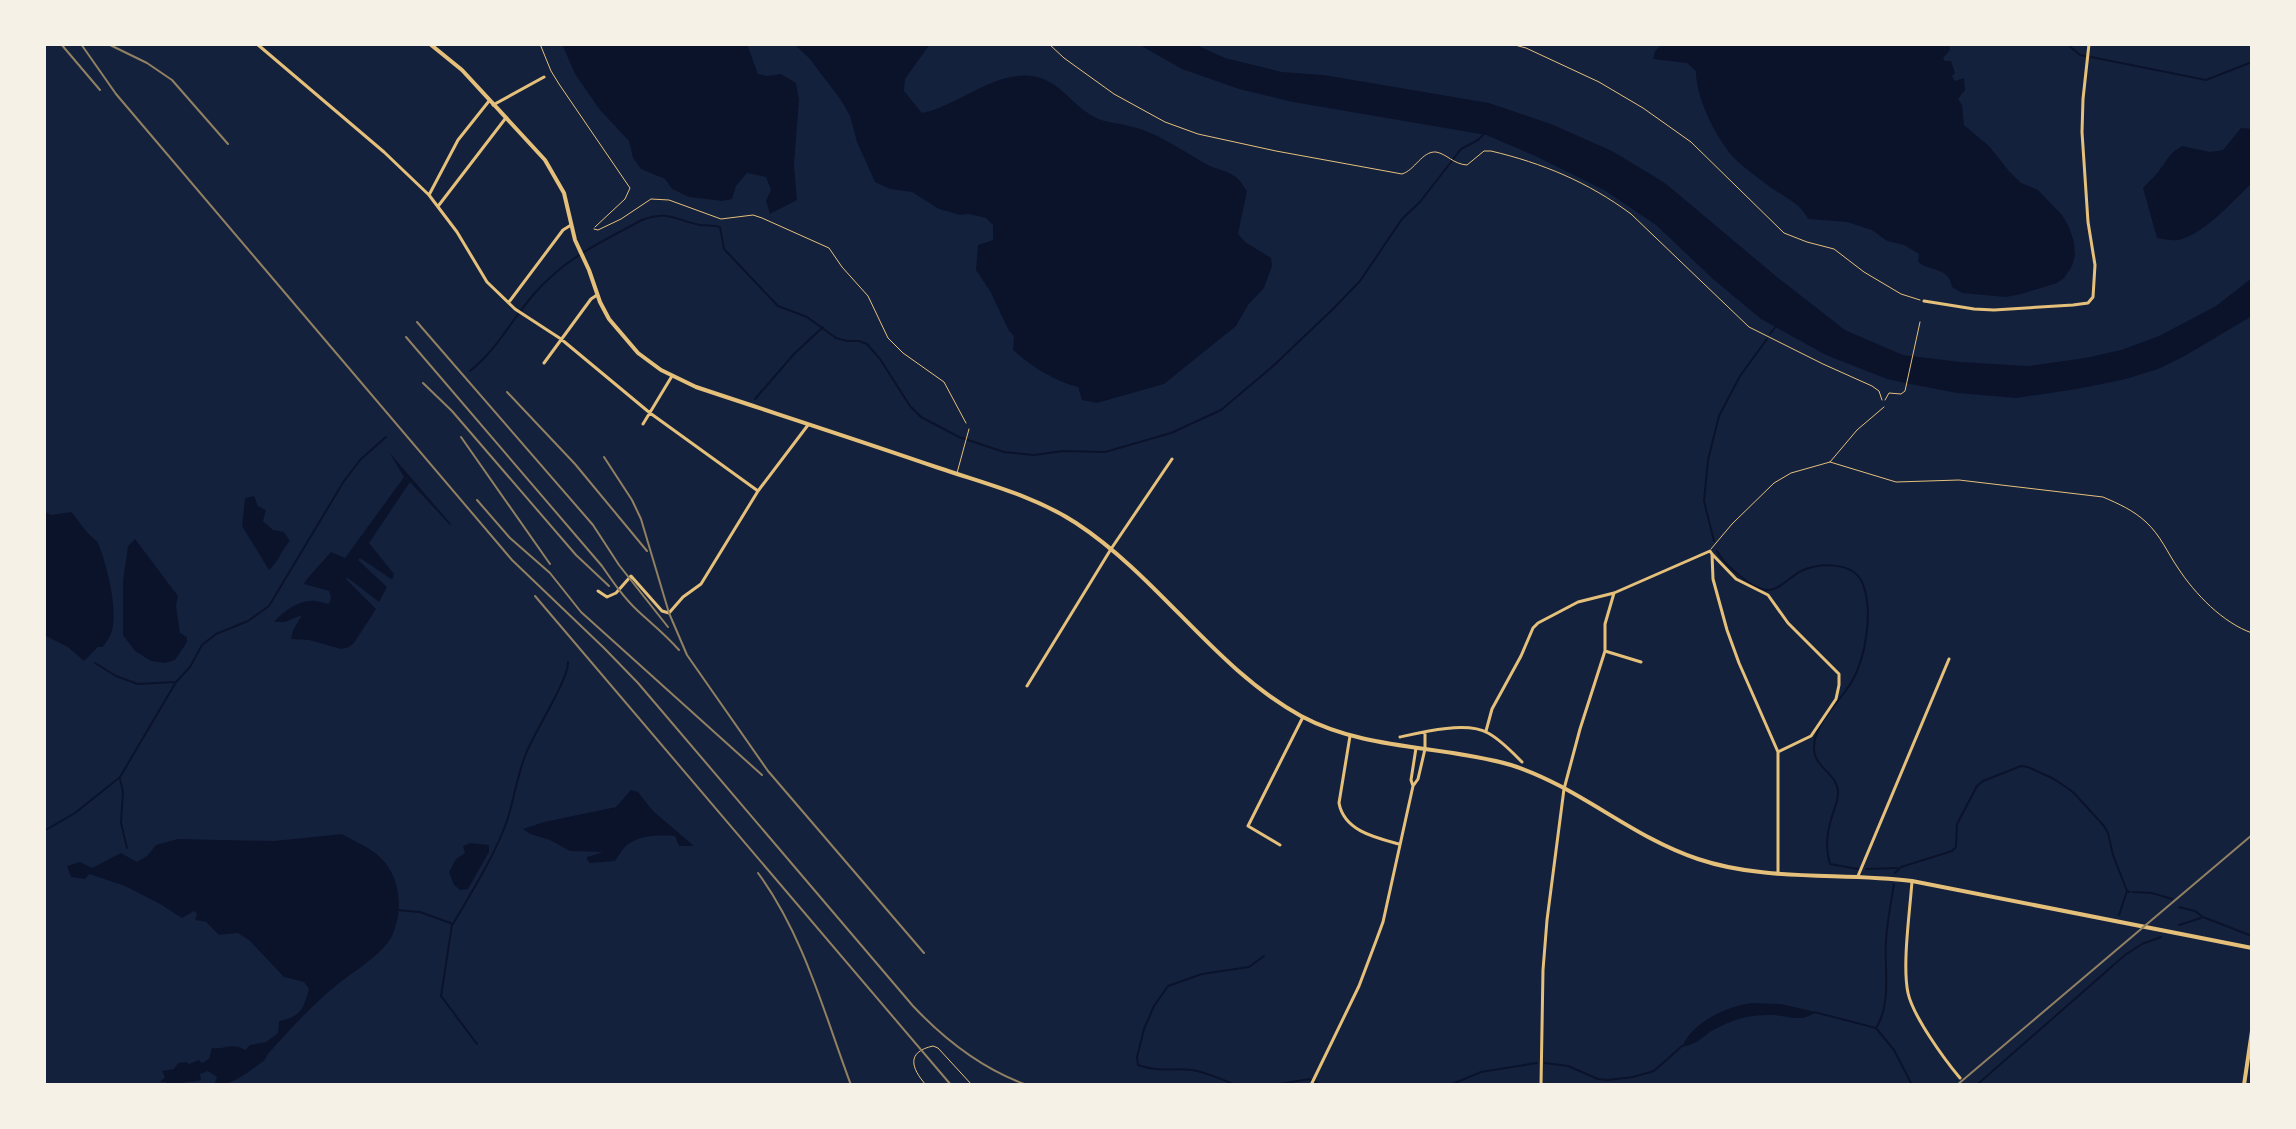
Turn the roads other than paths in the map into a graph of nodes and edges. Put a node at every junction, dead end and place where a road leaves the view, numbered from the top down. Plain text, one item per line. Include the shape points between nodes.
1 (257, 44) edge
2 (430, 44) edge
3 (2089, 44) edge
4 (544, 77) dead end
5 (491, 103) junction
6 (505, 119) junction
7 (429, 195) junction
8 (439, 206) junction
9 (571, 225) junction
10 (597, 295) junction
11 (1924, 301) road end
12 (509, 302) junction
13 (561, 339) junction
14 (544, 363) dead end
15 (672, 376) junction
16 (1884, 407) road end
17 (650, 413) junction
18 (643, 424) dead end
19 (810, 424) junction
20 (968, 430) road end
21 (1172, 459) dead end
22 (1830, 462) junction
23 (957, 474) junction
24 (758, 491) junction
25 (1111, 549) junction
26 (1711, 553) junction
27 (598, 591) dead end
28 (1614, 593) junction
29 (2252, 633) edge
30 (1605, 651) junction
31 (1949, 659) dead end
32 (1641, 662) dead end
33 (1027, 686) dead end
34 (1303, 717) junction
35 (1486, 731) junction
36 (1425, 732) junction
37 (1350, 736) junction
38 (1400, 737) dead end
39 (1416, 747) junction
40 (1425, 749) junction
41 (1778, 752) junction
42 (1522, 762) dead end
43 (1413, 786) junction
44 (1564, 789) junction
45 (1399, 844) junction
46 (1280, 845) dead end
47 (1778, 873) junction
48 (1858, 876) junction
49 (1912, 881) junction
50 (2252, 948) edge
51 (2252, 1031) edge
52 (1960, 1078) dead end
53 (1313, 1082) edge
54 (926, 1085) edge
55 (972, 1085) edge
56 (1541, 1085) edge
57 (2244, 1085) edge

1 - 7 street
2 - 5 main road
3 - 11 street via 2082,132 2095,265 2093,297 2073,305 1994,310
4 - 5 street
5 - 6 main road
5 - 7 street via 458,140
6 - 8 street
6 - 9 main road via 555,174
7 - 8 street
8 - 12 street via 487,282
9 - 10 main road
9 - 12 street
10 - 13 street
10 - 15 main road via 630,346
12 - 13 street
13 - 14 street
13 - 17 street
15 - 17 street
15 - 19 main road
16 - 22 lane
17 - 18 street
17 - 24 street
19 - 23 main road
19 - 24 street
20 - 23 lane
21 - 25 street
22 - 26 lane via 1774,483
22 - 29 lane via 1896,482 1959,480 2103,497 2147,523 2204,600
23 - 25 main road via 1059,512
24 - 27 street via 701,584 669,613 631,576 612,595
25 - 33 street
25 - 34 main road via 1237,671
26 - 28 street
26 - 41 street via 1727,630
26 - 41 street via 1736,579 1768,595 1839,674 1836,699 1811,736
28 - 30 street via 1605,624
28 - 35 street via 1578,602 1536,624
30 - 32 street
30 - 44 street
31 - 48 street
34 - 37 main road
34 - 46 street via 1248,826
35 - 36 street
35 - 42 street
36 - 38 street
36 - 40 street
37 - 39 main road
37 - 45 street via 1341,810 1363,833
39 - 40 main road
39 - 43 street
40 - 43 street
40 - 44 main road via 1516,767
41 - 47 street
43 - 45 street
44 - 47 main road via 1698,859
44 - 56 street via 1543,970
45 - 53 street via 1369,961
47 - 48 main road
48 - 49 main road
49 - 50 main road
49 - 52 street via 1909,994
51 - 57 main road
54 - 55 lane via 913,1062 931,1046

